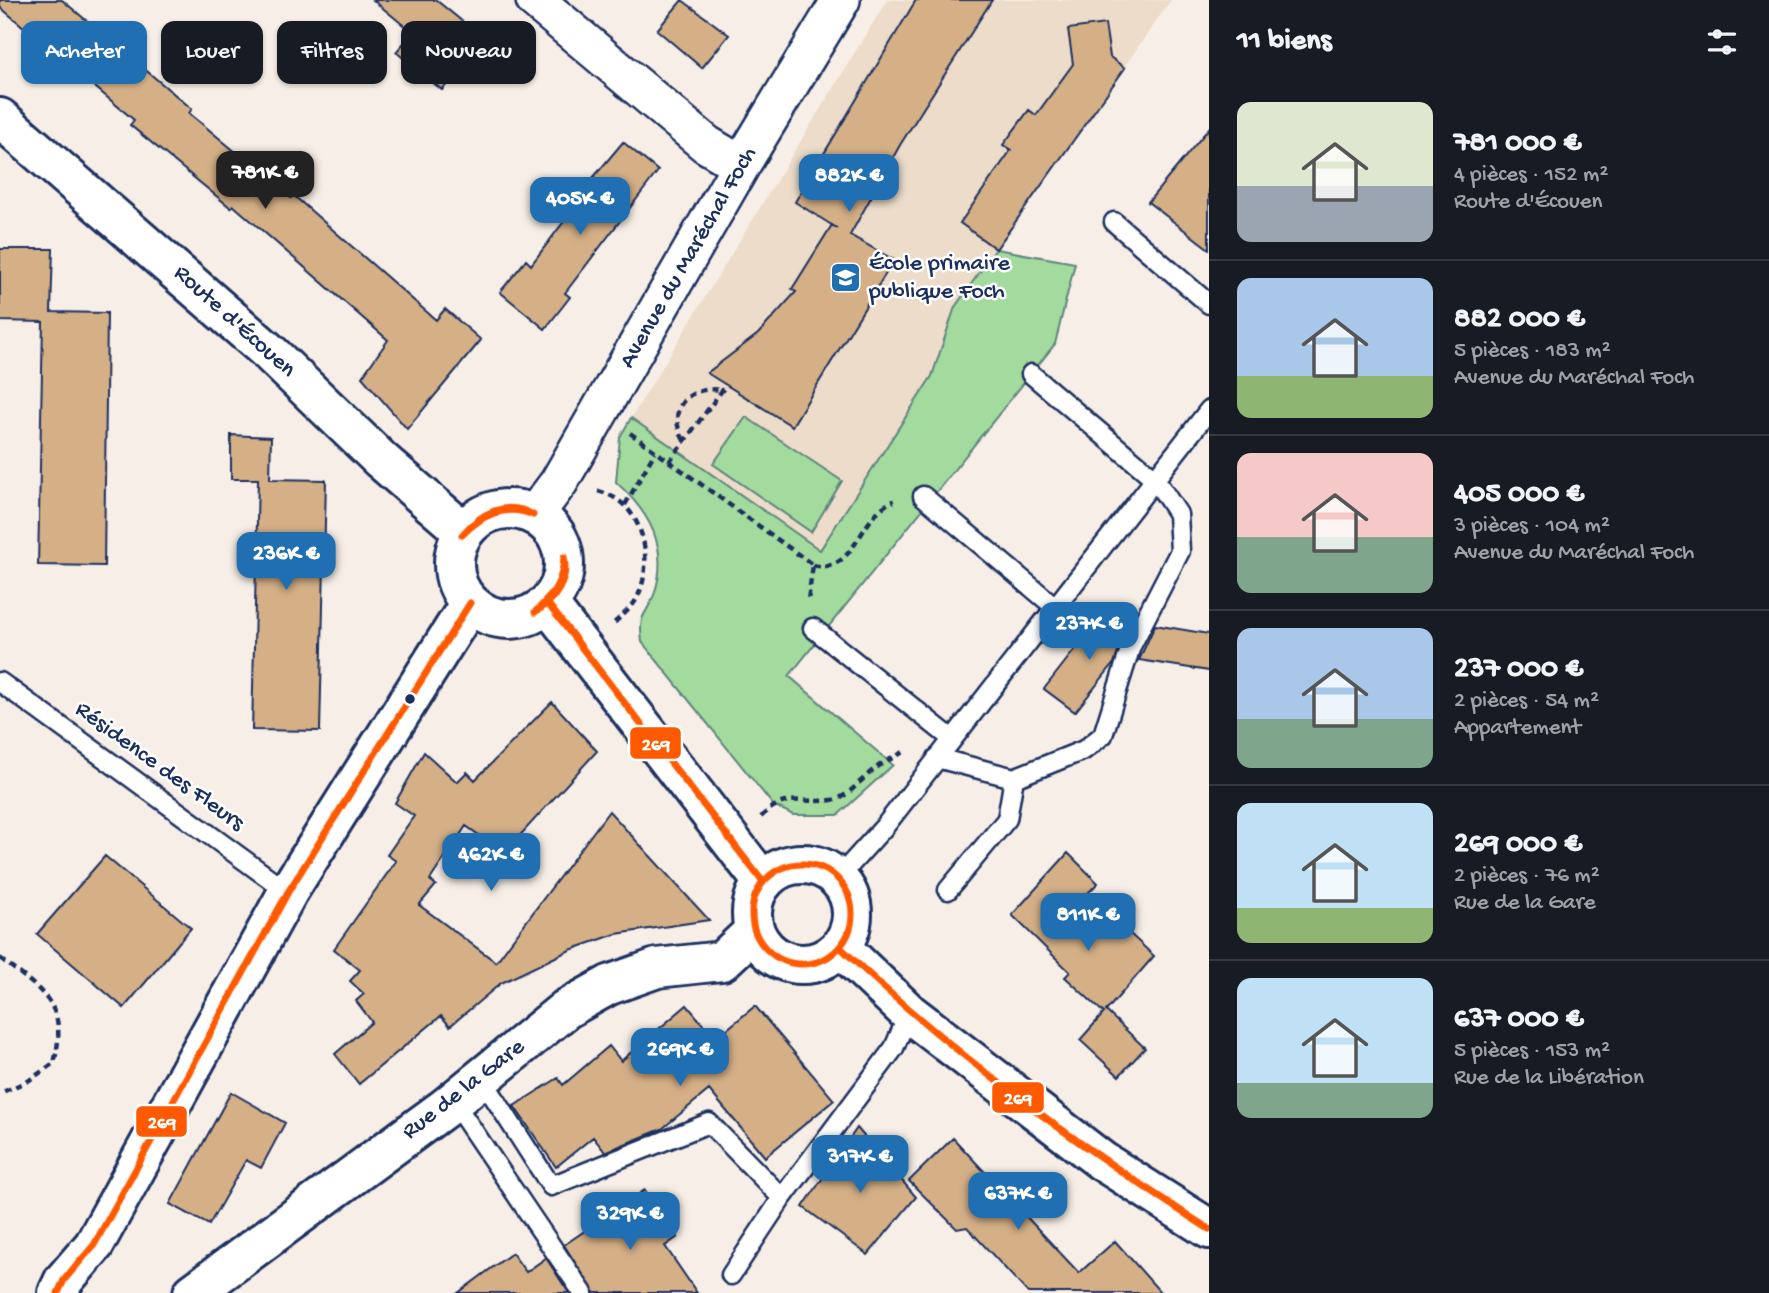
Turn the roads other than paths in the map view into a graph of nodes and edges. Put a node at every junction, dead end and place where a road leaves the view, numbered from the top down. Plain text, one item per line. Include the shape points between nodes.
1 (535, 0) edge
2 (841, 0) edge
3 (0, 118) edge
4 (741, 165) junction
5 (1114, 222) dead end
6 (1209, 304) edge
7 (1031, 374) dead end
8 (1209, 410) edge
9 (1202, 432) edge
10 (1155, 479) junction
11 (923, 496) road end
12 (534, 514) junction
13 (464, 532) junction
14 (470, 603) junction
15 (548, 604) junction
16 (1055, 607) junction
17 (813, 628) road end
18 (0, 682) edge
19 (952, 739) junction
20 (937, 758) junction
21 (1014, 778) junction
22 (838, 877) junction
23 (763, 882) junction
24 (948, 890) dead end
25 (288, 892) junction
26 (754, 931) junction
27 (841, 948) junction
28 (909, 1013) junction
29 (481, 1077) junction
30 (453, 1101) junction
31 (782, 1198) junction
32 (1206, 1224) edge
33 (94, 1245) junction
34 (731, 1275) dead end
35 (58, 1293) edge
36 (91, 1293) edge
37 (193, 1293) edge
38 (583, 1293) edge

1 - 4 street via 706,144
2 - 4 street, Avenue du Maréchal Foch
3 - 13 main road, Route d'Écouen via 270,353
4 - 12 street, Avenue du Maréchal Foch via 601,412
5 - 6 lane
7 - 10 lane
8 - 9 lane
9 - 10 lane
10 - 16 lane
10 - 21 lane via 1178,514 1180,551 1130,646 1103,735 1084,750
11 - 16 lane
12 - 13 main road via 503,508 475,520
12 - 15 main road via 549,524 565,555 565,573
13 - 14 main road via 454,561 455,576
14 - 15 main road via 492,617 507,619 522,618
14 - 25 main road
15 - 23 main road
16 - 19 lane
17 - 19 lane
18 - 25 lane, Résidence des Fleurs
19 - 20 lane
20 - 21 lane
20 - 22 lane via 885,826
21 - 24 lane via 1007,819
22 - 23 main road via 818,865 801,863 776,870
22 - 27 main road via 854,909 850,933
23 - 26 main road via 754,896
25 - 33 main road
26 - 27 main road via 763,947 787,962 824,960
26 - 29 main road, Rue de la Gare via 722,961 657,968 609,985 566,1009
27 - 28 main road
28 - 31 lane via 894,1048
28 - 32 main road via 1102,1161
29 - 30 main road, Rue de la Gare
29 - 31 lane via 551,1186 709,1123
30 - 37 main road, Rue de la Gare
30 - 38 lane
31 - 34 lane
33 - 35 main road
33 - 36 main road

